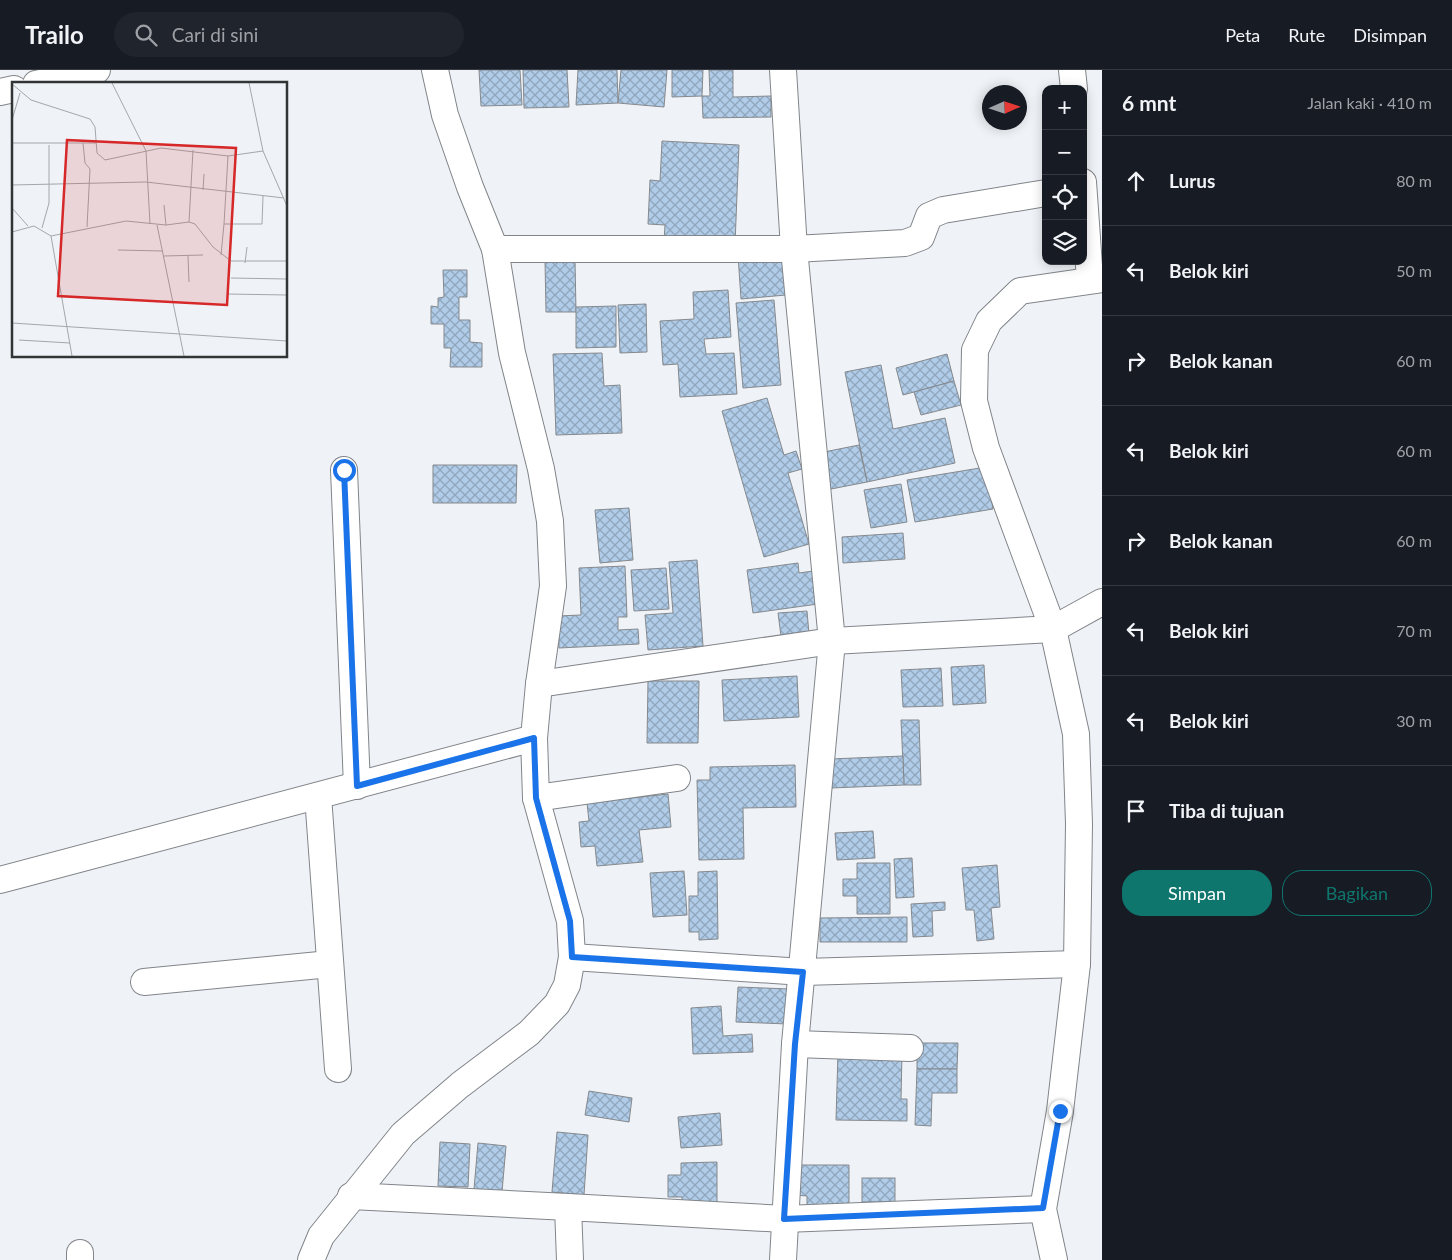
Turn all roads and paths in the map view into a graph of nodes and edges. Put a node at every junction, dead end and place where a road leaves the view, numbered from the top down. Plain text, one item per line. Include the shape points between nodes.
1 (96, 70) edge
2 (435, 70) edge
3 (783, 70) edge
4 (1072, 70) edge
5 (45, 82) edge
6 (1074, 85) edge
7 (1042, 194) edge
8 (1087, 210) edge
9 (495, 249) junction
10 (794, 249) junction
11 (1096, 280) edge
12 (344, 470) dead end
13 (1102, 602) edge
14 (1053, 629) junction
15 (832, 641) junction
16 (539, 684) junction
17 (534, 738) junction
18 (677, 778) dead end
19 (357, 786) junction
20 (318, 796) junction
21 (536, 798) junction
22 (0, 880) edge
23 (572, 957) junction
24 (330, 964) junction
25 (1077, 964) junction
26 (803, 972) junction
27 (144, 982) dead end
28 (795, 1044) junction
29 (910, 1048) dead end
30 (338, 1069) dead end
31 (352, 1196) junction
32 (568, 1207) junction
33 (1043, 1208) junction
34 (784, 1219) junction
35 (311, 1260) edge
36 (570, 1260) edge
37 (783, 1260) edge
38 (1054, 1260) edge

1 - 5 street
2 - 9 street via 445,115
3 - 10 street
4 - 6 street
7 - 10 street via 943,210 929,216 921,237 905,243
8 - 11 street
9 - 10 street
9 - 16 street via 512,353 550,521 553,586
10 - 15 street
11 - 14 street via 1020,291 989,321 975,350 974,401 986,448
12 - 19 street
13 - 14 street
14 - 15 street
14 - 25 street via 1076,734 1079,824
15 - 16 street
15 - 26 street
16 - 17 street
17 - 19 street
17 - 21 street
18 - 21 street
19 - 20 street
20 - 22 street
20 - 24 street
21 - 23 street via 570,921
23 - 26 street
23 - 31 street via 567,985 557,1004 529,1033 460,1085 404,1134
24 - 27 street
24 - 30 street
25 - 26 street
25 - 33 street via 1060,1111
26 - 28 street
28 - 29 street
28 - 34 street
31 - 32 street
31 - 35 street via 321,1236
32 - 34 street
32 - 36 street
33 - 34 street
33 - 38 street
34 - 37 street

